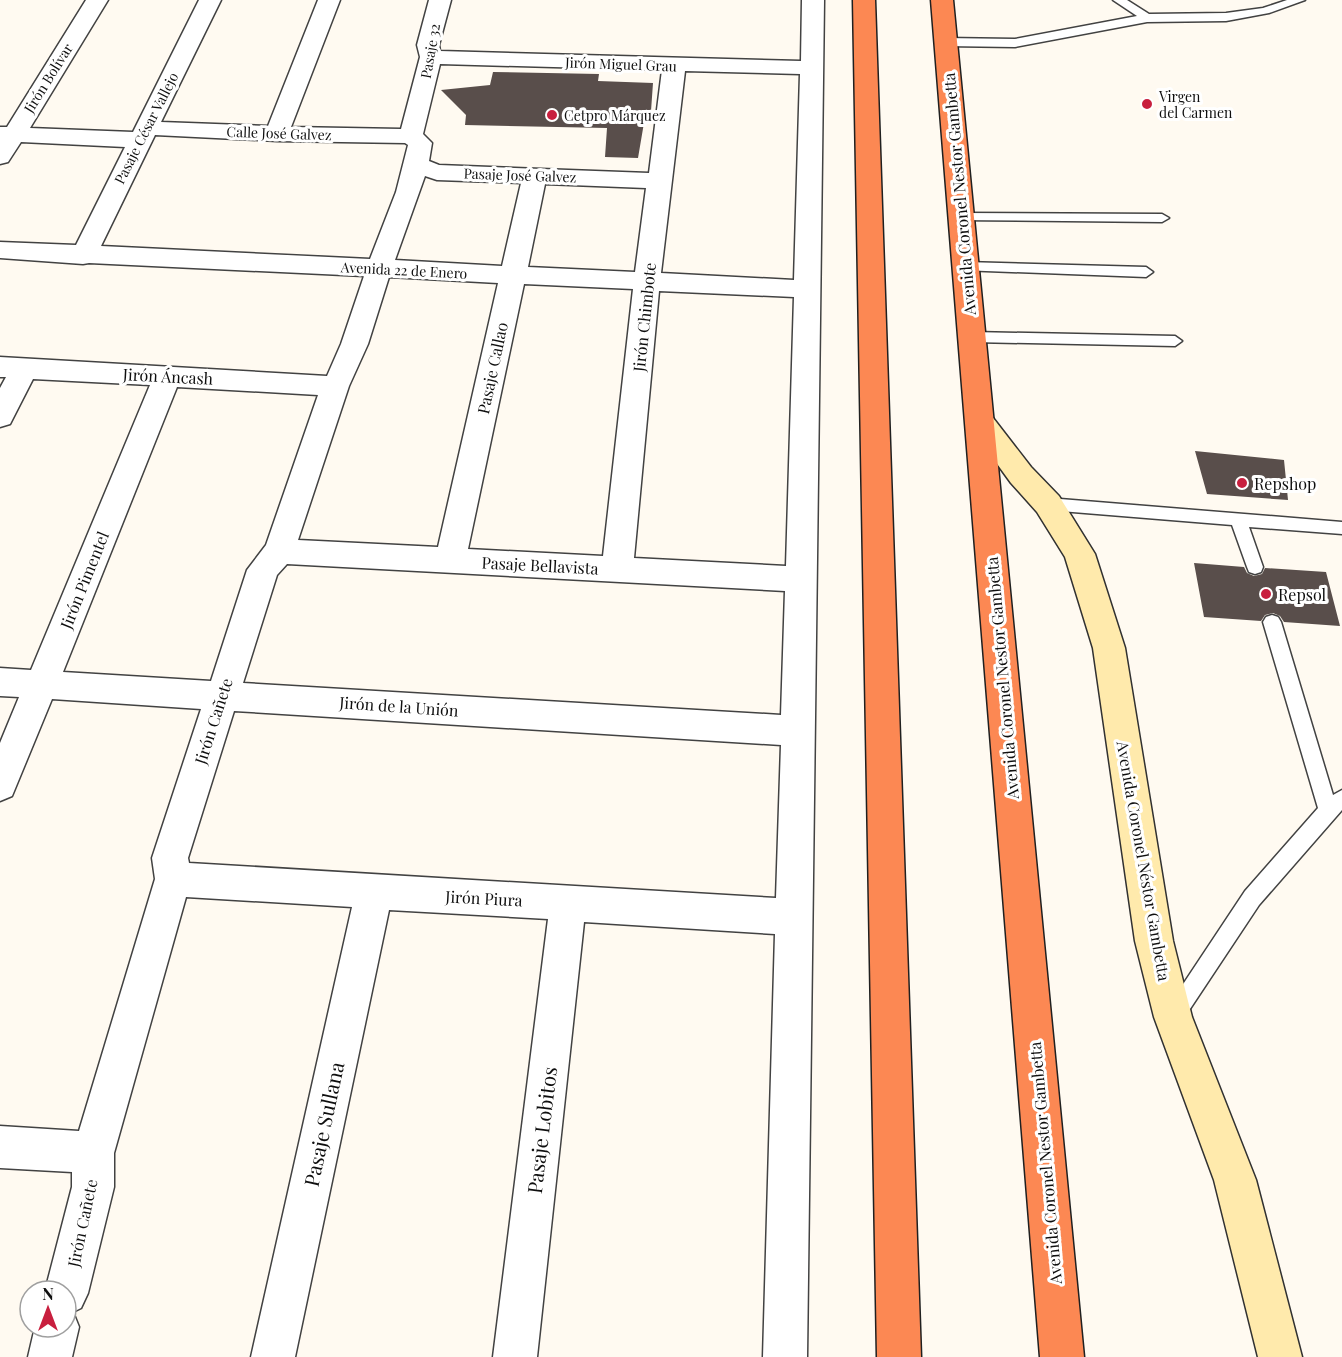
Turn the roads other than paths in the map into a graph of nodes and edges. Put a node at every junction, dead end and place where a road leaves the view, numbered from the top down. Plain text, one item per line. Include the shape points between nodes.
1 (97, 0) edge
2 (210, 0) edge
3 (329, 0) edge
4 (440, 0) edge
5 (813, 0) edge
6 (864, 0) edge
7 (942, 0) edge
8 (1119, 0) edge
9 (1299, 0) edge
10 (1148, 18) junction
11 (945, 42) junction
12 (431, 57) junction
13 (674, 66) junction
14 (812, 68) junction
15 (7, 134) edge
16 (143, 134) junction
17 (277, 134) junction
18 (411, 136) junction
19 (0, 157) edge
20 (417, 165) junction
21 (535, 175) junction
22 (659, 182) junction
23 (961, 217) junction
24 (1162, 218) dead end
25 (0, 250) edge
26 (83, 256) junction
27 (965, 267) junction
28 (379, 269) junction
29 (1146, 272) dead end
30 (512, 275) junction
31 (647, 282) junction
32 (807, 289) junction
33 (972, 337) junction
34 (1174, 341) dead end
35 (12, 368) edge
36 (168, 375) junction
37 (336, 386) junction
38 (0, 417) edge
39 (980, 421) junction
40 (1048, 504) junction
41 (1238, 520) junction
42 (1342, 528) edge
43 (279, 552) junction
44 (450, 561) junction
45 (1255, 567) dead end
46 (617, 569) junction
47 (801, 579) junction
48 (1272, 622) dead end
49 (0, 682) edge
50 (41, 684) junction
51 (221, 696) junction
52 (798, 731) junction
53 (0, 785) edge
54 (1335, 804) edge
55 (173, 879) junction
56 (374, 892) junction
57 (568, 903) junction
58 (795, 917) junction
59 (1173, 1017) junction
60 (0, 1147) edge
61 (93, 1153) junction
62 (70, 1279) edge
63 (54, 1339) edge
64 (50, 1357) edge
65 (273, 1357) edge
66 (515, 1357) edge
67 (785, 1357) edge
68 (898, 1357) edge
69 (1062, 1357) edge
70 (1281, 1357) edge

1 - 15 street, Jirón Bolívar
2 - 16 street, Pasaje César Vallejo
3 - 17 street
4 - 12 street, Pasaje 32 via 428,45
5 - 14 street
6 - 68 highway
7 - 11 highway, Avenida Coronel Nestor Gambetta
8 - 10 lane
9 - 10 lane via 1265,11 1226,17
10 - 11 lane via 1015,43
11 - 23 highway, Avenida Coronel Nestor Gambetta
12 - 13 street, Jirón Miguel Grau
12 - 18 street, Pasaje 32
13 - 14 street, Jirón Miguel Grau
13 - 22 street, Jirón Chimbote
14 - 32 street
15 - 16 street, Calle José Galvez
15 - 19 street, Jirón Bolívar
16 - 17 street, Calle José Galvez
16 - 26 street, Pasaje César Vallejo
17 - 18 street, Calle José Galvez
18 - 20 street via 420,143
20 - 21 street, Pasaje José Galvez via 437,172
20 - 28 street, Jirón Cañete
21 - 22 street, Pasaje José Galvez
21 - 30 street, Pasaje Callao
22 - 31 street, Jirón Chimbote
23 - 24 lane
23 - 27 highway, Avenida Coronel Nestor Gambetta
25 - 26 street, Avenida 22 de Enero
26 - 28 street, Avenida 22 de Enero
27 - 29 lane
27 - 33 highway, Avenida Coronel Nestor Gambetta
28 - 30 street, Avenida 22 de Enero
28 - 37 street, Jirón Cañete via 349,363
30 - 31 street, Avenida 22 de Enero
30 - 44 street, Pasaje Callao
31 - 32 street, Avenida 22 de Enero
31 - 46 street, Jirón Chimbote
32 - 47 street
33 - 34 lane
33 - 39 highway, Avenida Coronel Nestor Gambetta
35 - 36 street, Jirón Áncash
35 - 38 street
36 - 37 street, Jirón Áncash
36 - 50 street, Jirón Pimentel
37 - 43 street, Jirón Cañete
39 - 40 street, Avenida Coronel Néstor Gambetta via 1021,476
39 - 69 highway, Avenida Coronel Nestor Gambetta
40 - 41 lane
40 - 59 street, Avenida Coronel Néstor Gambetta via 1080,554 1108,648 1154,941
41 - 42 lane
41 - 45 lane
43 - 44 street, Pasaje Bellavista
43 - 51 street, Jirón Cañete via 263,570
44 - 46 street, Pasaje Bellavista
46 - 47 street, Pasaje Bellavista
47 - 52 street
48 - 54 lane
49 - 50 street, Jirón de la Unión
50 - 51 street, Jirón de la Unión
50 - 53 street, Jirón Pimentel
51 - 52 street, Jirón de la Unión
51 - 55 street, Jirón Cañete via 170,858
52 - 58 street
54 - 59 lane via 1252,898
55 - 56 street, Jirón Piura
55 - 61 street, Jirón Cañete
56 - 57 street, Jirón Piura
56 - 65 street, Pasaje Sullana
57 - 58 street, Jirón Piura
57 - 66 street, Pasaje Lobitos
58 - 67 street
59 - 70 street, Avenida Coronel Néstor Gambetta via 1235,1180
60 - 61 street
61 - 62 street, Jirón Cañete via 93,1187
63 - 64 street

